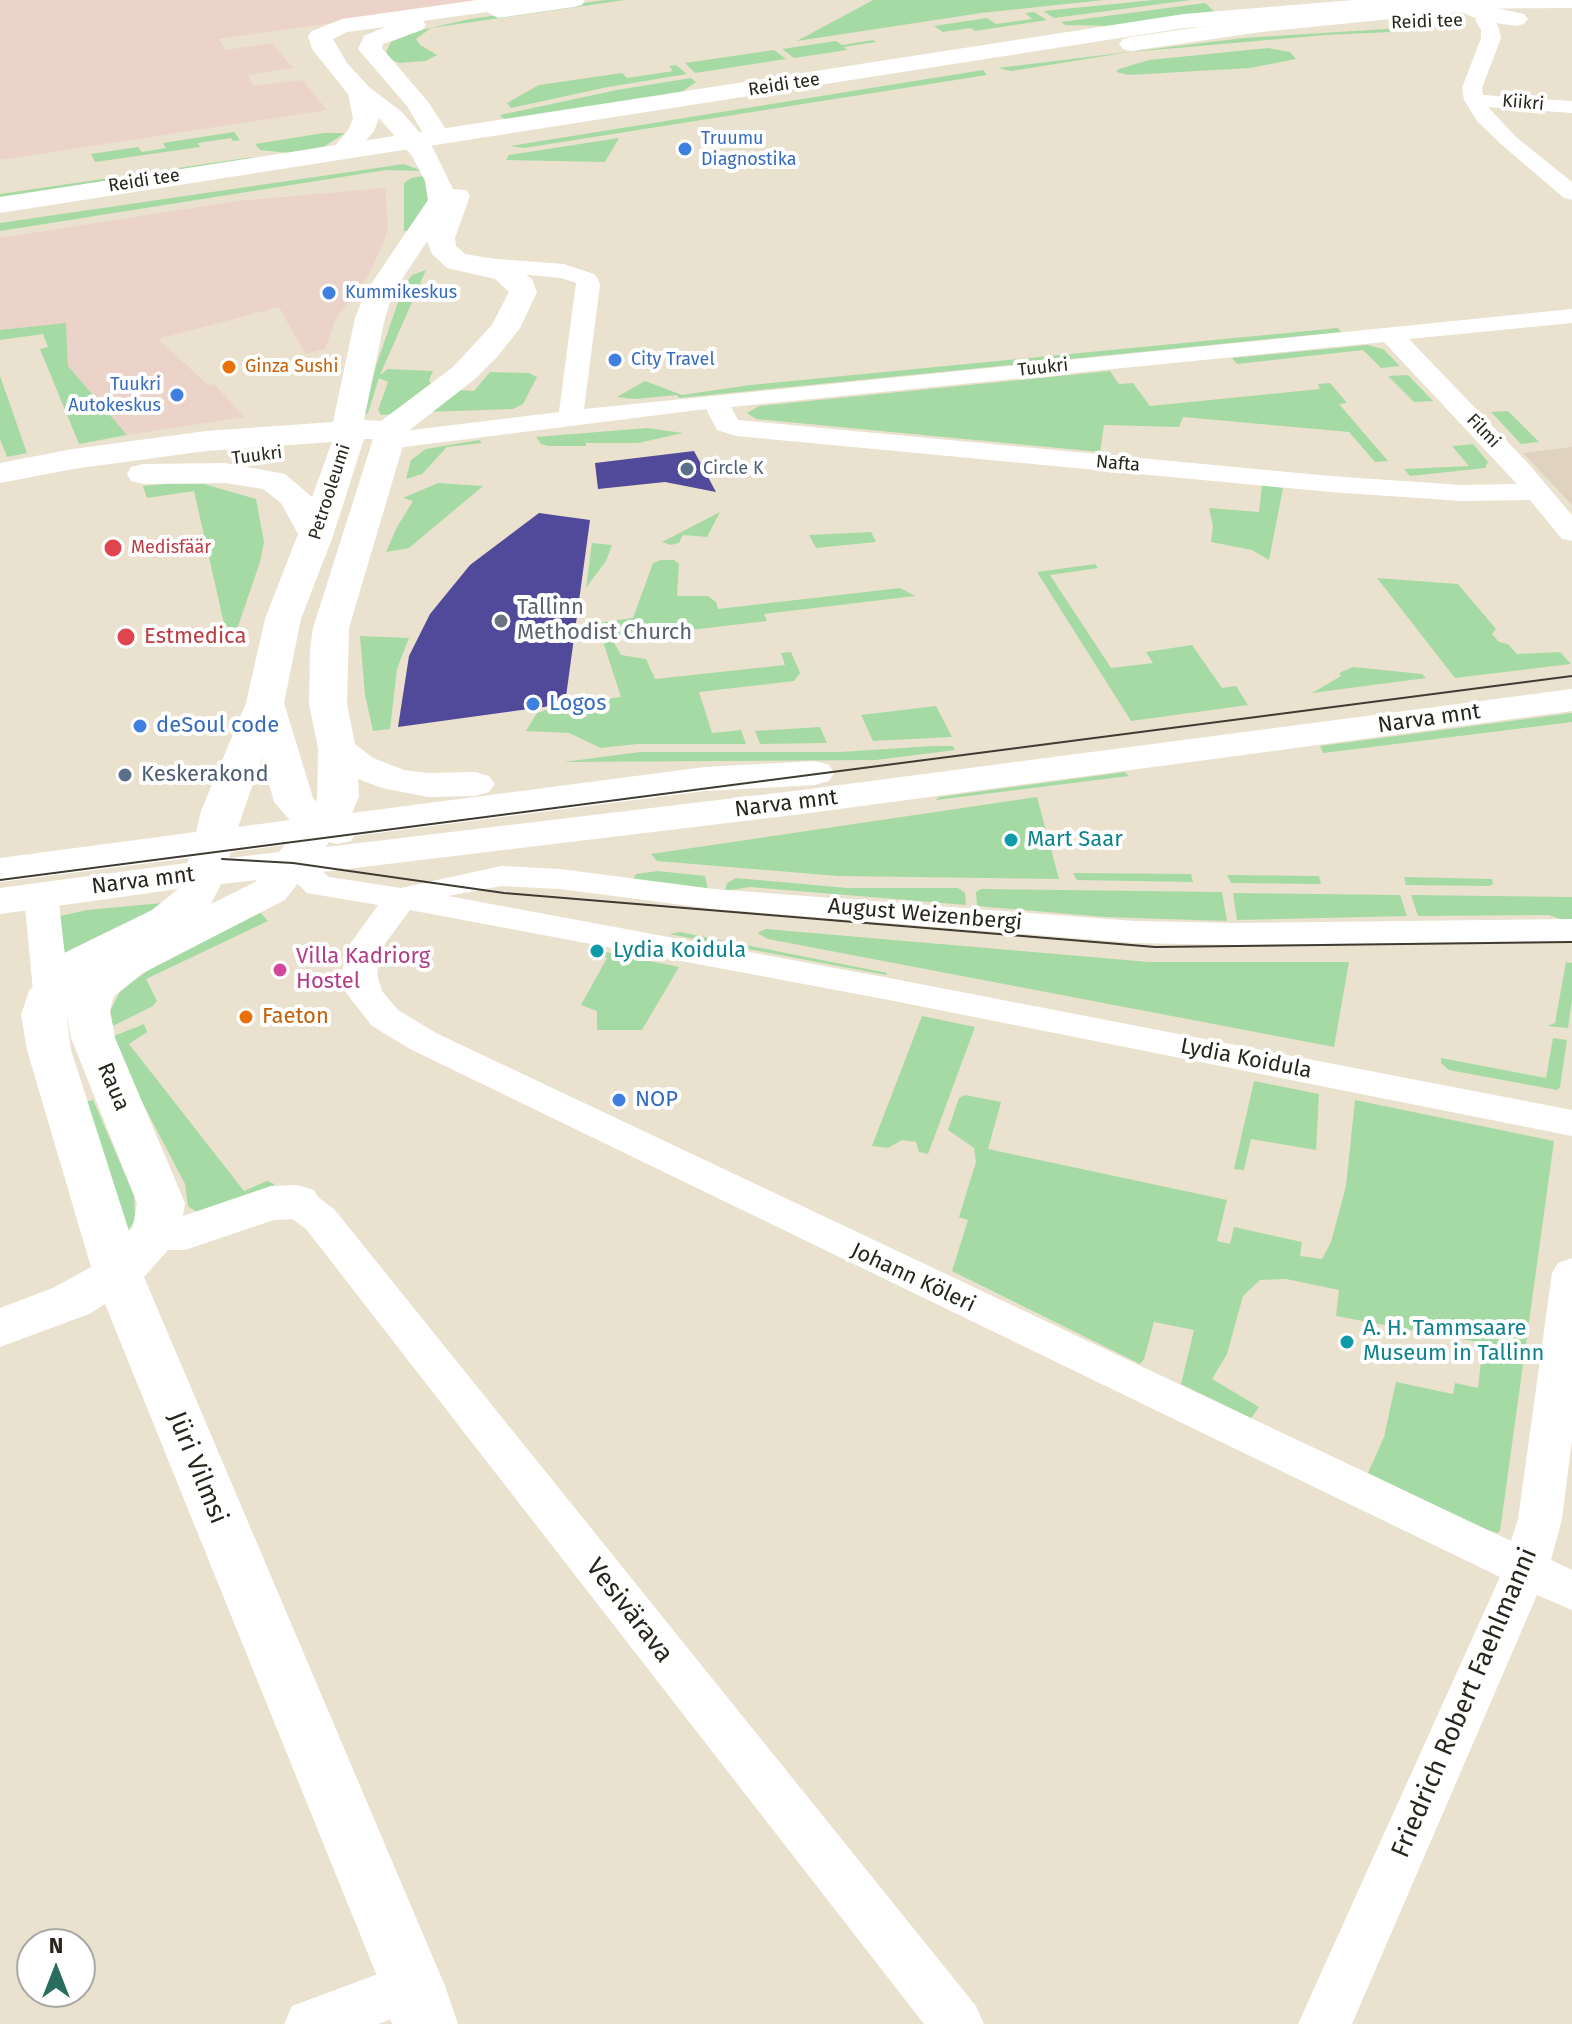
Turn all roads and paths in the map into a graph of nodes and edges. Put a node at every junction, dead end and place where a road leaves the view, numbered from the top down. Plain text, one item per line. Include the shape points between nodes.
1 (525, 0) edge
2 (574, 0) edge
3 (1572, 1) edge
4 (1470, 6) edge
5 (1515, 10) edge
6 (1572, 18) edge
7 (360, 92) junction
8 (1474, 100) junction
9 (1572, 107) edge
10 (429, 145) junction
11 (344, 150) junction
12 (1572, 193) edge
13 (0, 205) edge
14 (0, 217) edge
15 (471, 263) junction
16 (393, 274) junction
17 (1572, 316) edge
18 (1390, 334) junction
19 (356, 380) junction
20 (715, 401) junction
21 (573, 419) junction
22 (267, 435) junction
23 (390, 435) junction
24 (348, 438) junction
25 (0, 473) edge
26 (120, 475) junction
27 (1538, 492) junction
28 (0, 493) edge
29 (1572, 533) edge
30 (316, 536) junction
31 (1572, 681) edge
32 (1572, 700) edge
33 (265, 703) junction
34 (337, 748) junction
35 (705, 779) junction
36 (320, 827) junction
37 (447, 843) junction
38 (210, 857) junction
39 (293, 863) junction
40 (0, 870) edge
41 (41, 895) junction
42 (401, 898) junction
43 (0, 901) edge
44 (1572, 930) edge
45 (51, 991) junction
46 (1572, 1123) edge
47 (297, 1202) joint
48 (156, 1232) junction
49 (1572, 1273) edge
50 (118, 1274) junction
51 (0, 1328) edge
52 (1526, 1569) junction
53 (1572, 1591) edge
54 (419, 2005) edge
55 (311, 2024) edge
56 (957, 2024) edge
57 (1325, 2024) edge

1 - 7 street via 324,32 319,40 324,49
2 - 10 street via 421,24 372,41 370,49 417,103
3 - 5 street, Reidi tee
4 - 5 street, Reidi tee
4 - 8 street via 1491,30 1472,88
4 - 10 street, Reidi tee via 1329,26 1131,44
4 - 10 street, Reidi tee via 1277,12 1140,27
5 - 6 street, Reidi tee
7 - 10 street
7 - 11 street via 366,118
8 - 9 street, Kiikri
8 - 12 street via 1484,117
10 - 11 street, Reidi tee
10 - 14 street, Reidi tee
10 - 15 street via 457,186 442,248
10 - 16 street, Petrooleumi via 441,200
11 - 13 street, Reidi tee
15 - 16 street
15 - 21 street via 564,271 586,279 570,405
15 - 23 street via 505,273 522,285 519,304 487,350
16 - 19 street, Petrooleumi via 370,318
17 - 18 street, Tuukri
18 - 20 street, Tuukri
18 - 27 street, Filmi
19 - 22 street
19 - 24 street, Petrooleumi
20 - 21 street, Tuukri
20 - 27 street, Nafta via 726,425 736,428 1330,484
21 - 23 street, Tuukri
22 - 24 street, Tuukri
22 - 25 street, Tuukri via 152,447
23 - 24 street, Tuukri
23 - 34 street, Petrooleumi via 328,649 328,704
24 - 26 street, Tuukri
24 - 30 street, Petrooleumi
26 - 28 street, Tuukri
26 - 30 street via 225,473 273,481 295,497
27 - 29 street, Filmi
30 - 33 street, Petrooleumi via 283,619
31 - 35 street, Narva mnt via 924,763
32 - 37 street, Narva mnt via 802,802
33 - 36 street via 294,802
33 - 38 street, Petrooleumi via 221,811
34 - 35 street via 375,774 428,785 610,772
34 - 36 street, Petrooleumi via 339,796
35 - 36 street, Narva mnt
36 - 37 street via 342,834
36 - 38 street, Narva mnt
36 - 39 street, Raua
37 - 39 street, Narva mnt
38 - 39 street, Narva mnt
38 - 40 street, Narva mnt
38 - 41 street, Narva mnt
38 - 45 street via 197,895 183,909 79,963
39 - 42 street, August Weizenbergi via 319,886
39 - 48 street, Raua via 257,899 118,969 90,1001 93,1038 161,1203
41 - 43 street, Narva mnt
41 - 45 street, Jüri Vilmsi
42 - 44 street, August Weizenbergi via 501,876 714,899 1135,932
42 - 46 street, Lydia Koidula
42 - 52 street, Johann Köleri via 367,944 359,974 365,994 397,1026 818,1233
45 - 50 street, Jüri Vilmsi via 43,1015 49,1050
47 - 48 street via 271,1203 185,1233
47 - 56 street, Vesivärava via 320,1219
48 - 50 street
49 - 52 street, Friedrich Robert Faehlmanni via 1540,1519
50 - 51 street via 71,1301
50 - 54 street, Jüri Vilmsi
52 - 53 street, Johann Köleri
52 - 57 street, Friedrich Robert Faehlmanni
54 - 55 street

